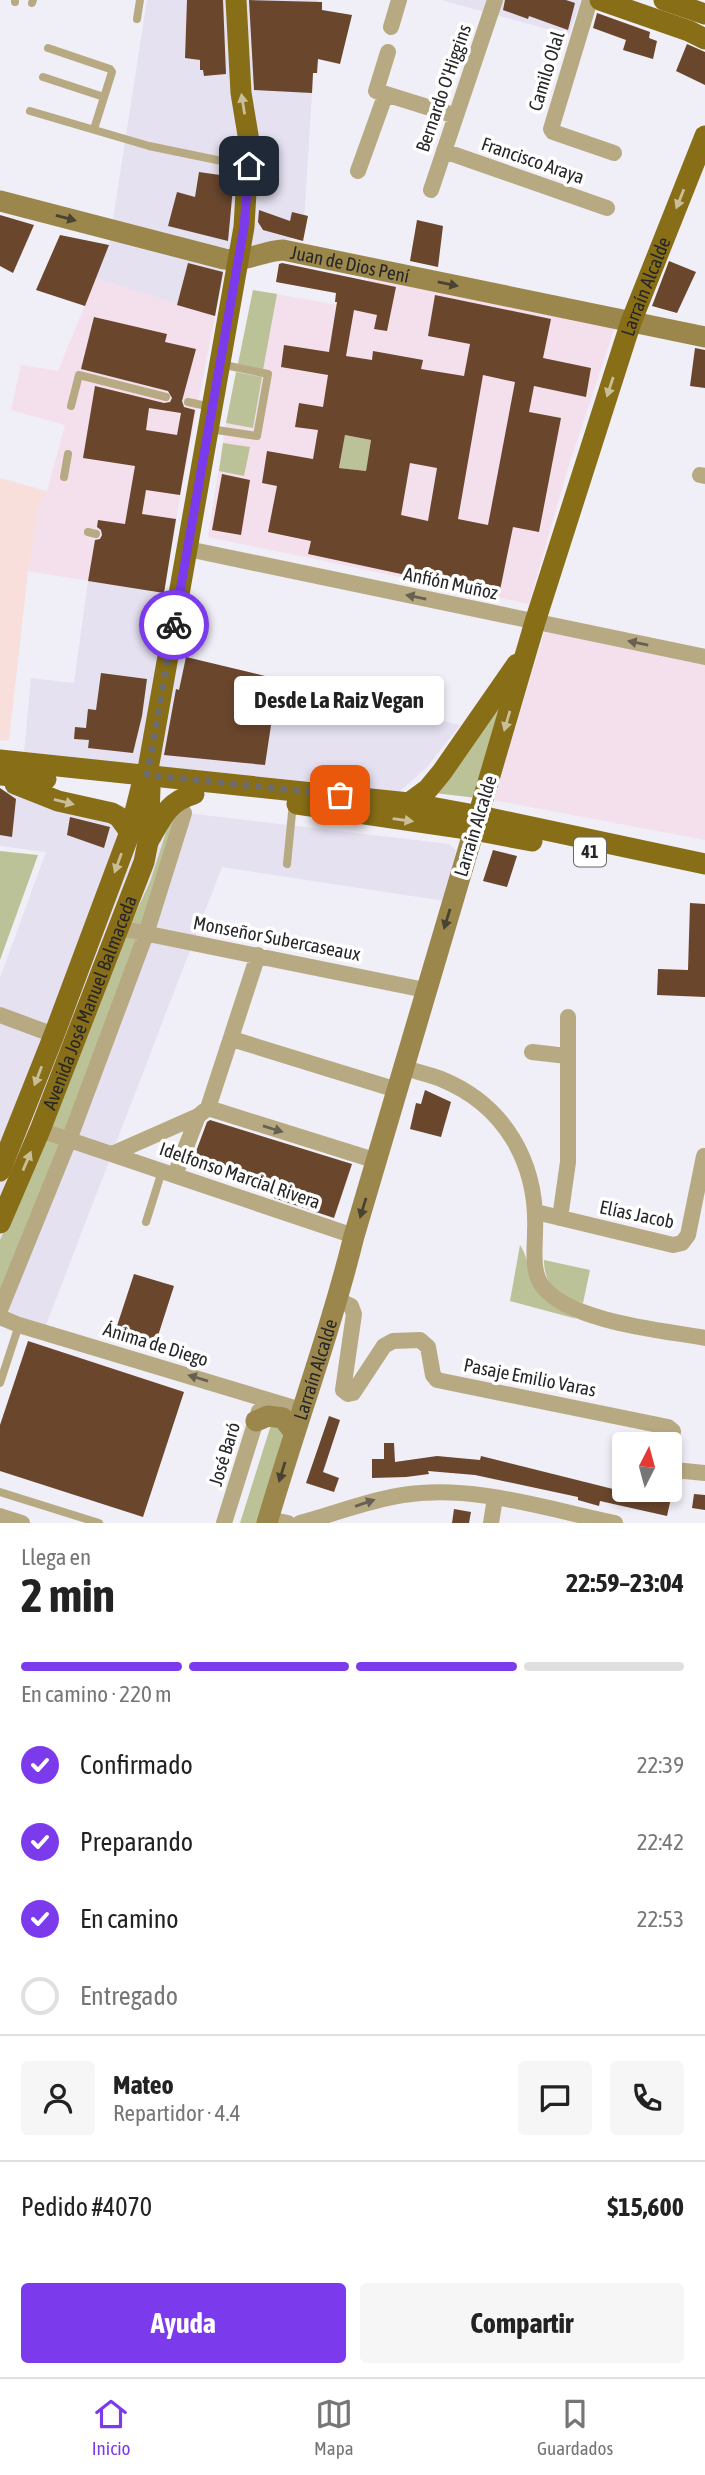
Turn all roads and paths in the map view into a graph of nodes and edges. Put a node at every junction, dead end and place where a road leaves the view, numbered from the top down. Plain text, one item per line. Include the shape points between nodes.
1 (140, 0) edge
2 (236, 0) edge
3 (399, 0) edge
4 (495, 0) edge
5 (590, 0) edge
6 (600, 0) edge
7 (664, 0) edge
8 (705, 14) edge
9 (137, 19) dead end
10 (391, 27) dead end
11 (705, 39) edge
12 (48, 48) dead end
13 (388, 52) dead end
14 (43, 77) dead end
15 (385, 96) junction
16 (104, 97) junction
17 (30, 111) dead end
18 (456, 116) junction
19 (94, 129) junction
20 (705, 136) edge
21 (444, 151) junction
22 (614, 153) dead end
23 (249, 166) junction
24 (358, 171) dead end
25 (431, 190) dead end
26 (0, 201) edge
27 (607, 208) dead end
28 (238, 262) junction
29 (631, 322) junction
30 (705, 337) edge
31 (219, 363) junction
32 (166, 397) dead end
33 (188, 402) dead end
34 (71, 406) dead end
35 (211, 407) junction
36 (207, 429) junction
37 (68, 454) dead end
38 (64, 477) dead end
39 (184, 550) junction
40 (536, 622) junction
41 (528, 648) junction
42 (705, 657) edge
43 (0, 760) edge
44 (0, 777) edge
45 (146, 785) junction
46 (293, 803) junction
47 (409, 803) junction
48 (189, 804) junction
49 (477, 823) junction
50 (139, 837) junction
51 (287, 864) dead end
52 (705, 864) edge
53 (705, 878) edge
54 (120, 928) junction
55 (146, 934) junction
56 (258, 955) junction
57 (425, 990) junction
58 (0, 1015) edge
59 (568, 1017) dead end
60 (54, 1035) junction
61 (232, 1039) junction
62 (532, 1052) dead end
63 (567, 1056) junction
64 (405, 1068) junction
65 (397, 1090) junction
66 (203, 1112) junction
67 (40, 1130) junction
68 (69, 1140) junction
69 (112, 1154) junction
70 (704, 1156) edge
71 (377, 1161) junction
72 (0, 1171) edge
73 (169, 1173) junction
74 (536, 1212) junction
75 (559, 1218) junction
76 (146, 1222) dead end
77 (0, 1223) edge
78 (354, 1236) junction
79 (338, 1300) junction
80 (0, 1310) edge
81 (0, 1317) edge
82 (19, 1325) junction
83 (705, 1338) edge
84 (0, 1383) edge
85 (263, 1398) junction
86 (301, 1410) junction
87 (256, 1421) junction
88 (294, 1432) junction
89 (673, 1432) edge
90 (682, 1471) edge
91 (705, 1473) edge
92 (0, 1492) edge
93 (495, 1498) junction
94 (0, 1516) edge
95 (339, 1518) edge
96 (274, 1522) edge
97 (22, 1523) edge
98 (99, 1523) edge
99 (224, 1523) edge
100 (300, 1523) edge
101 (491, 1523) edge
102 (615, 1523) edge

1 - 9 lane
23 -> 2 main road, Avenida José Manuel Balmaceda
3 - 10 street
4 - 18 street, Bernardo O'Higgins
5 - 22 street, Camilo Olal via 551,129
6 - 11 main road
7 - 8 main road
12 - 16 lane via 110,69
13 - 15 street via 376,88
14 - 16 lane
15 - 18 street
15 - 24 street
16 - 19 lane
17 - 19 lane
18 - 21 street, Bernardo O'Higgins
19 - 23 lane via 149,146
20 -> 29 main road, Larraín Alcalde
21 - 25 street, Bernardo O'Higgins
21 - 27 street, Francisco Araya
23 - 28 main road, Avenida José Manuel Balmaceda
26 -> 28 main road
28 -> 29 main road, Juan de Dios Pení via 283,250
28 - 31 main road, Avenida José Manuel Balmaceda
29 - 30 main road, Juan de Dios Pení
29 -> 40 main road, Larraín Alcalde
31 - 35 main road, Avenida José Manuel Balmaceda
31 - 36 lane via 268,374 257,436
32 - 34 lane via 79,375
33 - 35 lane
35 - 36 main road, Avenida José Manuel Balmaceda
36 - 39 main road, Avenida José Manuel Balmaceda via 193,483
37 - 38 lane
40 -> 39 street, Anfión Muñoz
39 - 45 main road, Avenida José Manuel Balmaceda
40 - 41 main road, Larraín Alcalde
42 -> 40 street, Anfión Muñoz
41 - 47 main road via 442,772
41 -> 49 main road, Larraín Alcalde
43 - 45 main road, 41
44 - 45 main road, 41
44 -> 50 main road via 58,801 112,813
45 - 47 main road, 41
45 - 48 main road, 41
45 - 50 main road, Avenida José Manuel Balmaceda
46 - 48 main road, 41
46 -> 49 main road, 41
46 - 51 lane
47 - 49 main road, 41
48 - 50 main road via 182,798
48 - 55 street
49 - 52 main road, 41
49 - 53 main road, 41
49 -> 57 main road, Larraín Alcalde
50 - 54 main road, Avenida José Manuel Balmaceda via 144,862
50 -> 60 main road, Avenida José Manuel Balmaceda
54 - 55 street, Monseñor Subercaseaux
54 - 67 main road, Avenida José Manuel Balmaceda
55 - 56 street, Monseñor Subercaseaux
55 - 68 street
56 - 57 street, Monseñor Subercaseaux
56 - 61 street
57 - 64 main road, Larraín Alcalde
58 - 60 street
59 - 63 street
60 -> 72 main road, Avenida José Manuel Balmaceda
61 - 65 street
61 - 66 street
62 - 63 street
63 - 75 street via 568,1162
64 - 65 main road, Larraín Alcalde
64 - 74 street via 465,1091 498,1118 534,1186
65 - 71 main road, Larraín Alcalde
66 - 69 street, Idelfonso Marcial Rivera
66 -> 71 street
66 - 73 street
67 - 68 street, Idelfonso Marcial Rivera
77 -> 67 main road, Avenida José Manuel Balmaceda
68 - 69 street, Idelfonso Marcial Rivera
68 - 80 street
69 - 73 street, Idelfonso Marcial Rivera
70 - 75 street, Elías Jacob via 688,1235 682,1243 673,1245
71 -> 78 main road, Larraín Alcalde
73 - 76 lane
73 - 78 street, Idelfonso Marcial Rivera
74 - 75 street, Elías Jacob
74 - 83 street via 536,1270 542,1287 558,1301 596,1317
78 - 79 main road, Larraín Alcalde
79 - 86 main road, Larraín Alcalde
79 - 89 street, Pasaje Emilio Varas via 351,1306 354,1314 343,1390 348,1394 384,1346 420,1340 428,1347 437,1380 668,1427
81 - 82 street, Ánima de Diego
82 - 84 lane
85 -> 82 street, Ánima de Diego
85 - 86 street, Ánima de Diego
85 - 87 street, José Baró
86 - 88 main road, Larraín Alcalde
87 - 88 main road via 268,1416 282,1418
87 - 99 street, José Baró
88 -> 96 main road, Larraín Alcalde
90 - 91 street
92 - 98 lane
95 -> 93 street via 373,1500 406,1494 444,1492
93 - 101 street
93 - 102 street
94 - 97 street
95 - 100 street

